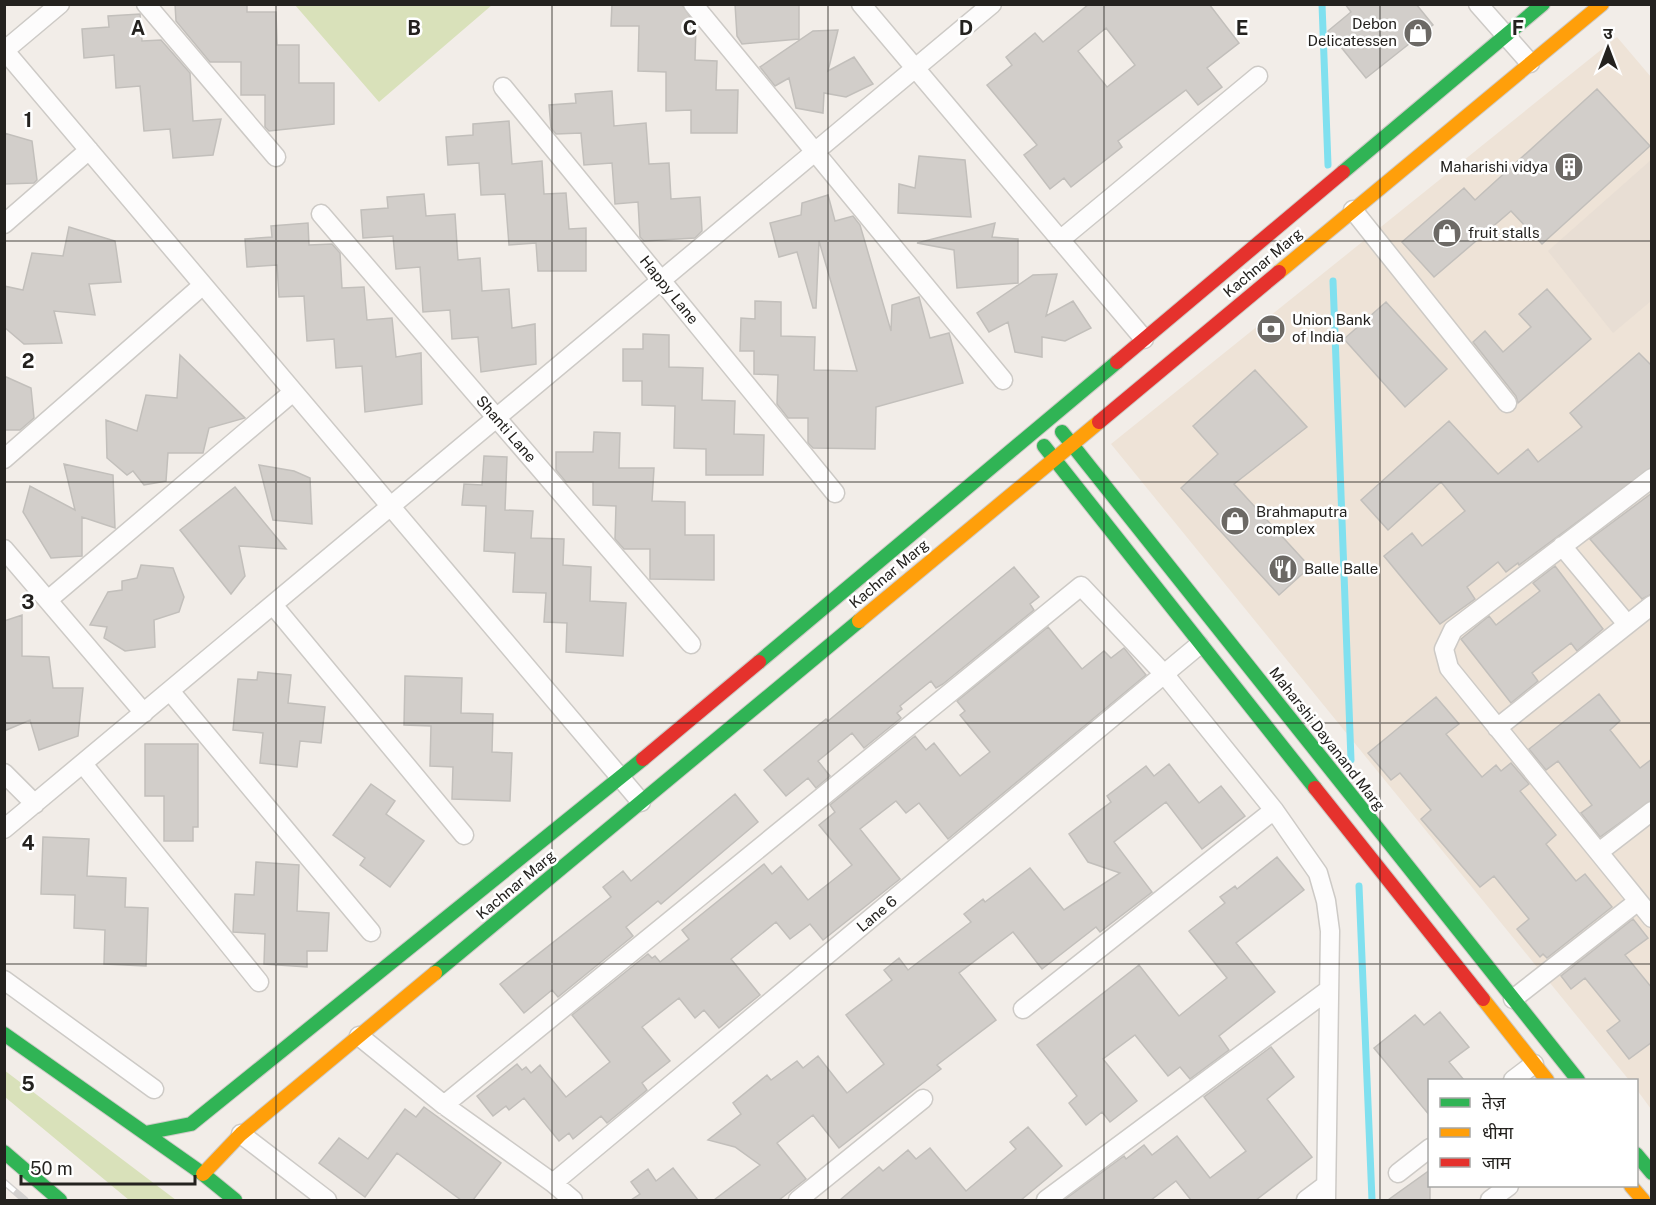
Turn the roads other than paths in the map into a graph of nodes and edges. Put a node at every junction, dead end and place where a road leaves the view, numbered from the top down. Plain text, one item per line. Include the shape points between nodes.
1 (60, 4) edge
2 (146, 4) edge
3 (693, 4) edge
4 (861, 4) edge
5 (992, 4) edge
6 (1478, 4) edge
7 (1543, 4) edge
8 (1602, 4) edge
9 (1506, 35) junction
10 (5, 51) edge
11 (1530, 63) junction
12 (915, 68) junction
13 (1258, 76) dead end
14 (503, 87) dead end
15 (89, 150) junction
16 (816, 152) junction
17 (276, 157) dead end
18 (1353, 210) junction
19 (321, 214) dead end
20 (4, 224) edge
21 (1060, 240) junction
22 (662, 280) junction
23 (203, 285) junction
24 (1144, 339) junction
25 (1003, 380) dead end
26 (293, 392) junction
27 (1507, 403) dead end
28 (1051, 417) junction
29 (497, 418) junction
30 (1033, 433) junction
31 (1072, 444) junction
32 (4, 459) edge
33 (1054, 459) junction
34 (1652, 478) edge
35 (835, 493) dead end
36 (391, 507) junction
37 (1562, 546) junction
38 (4, 549) edge
39 (48, 600) junction
40 (1652, 604) edge
41 (273, 605) junction
42 (1627, 624) junction
43 (691, 644) dead end
44 (1199, 645) junction
45 (1165, 675) junction
46 (170, 691) junction
47 (144, 713) junction
48 (1497, 728) junction
49 (83, 764) junction
50 (4, 773) edge
51 (621, 778) junction
52 (641, 802) junction
53 (35, 804) junction
54 (1274, 810) junction
55 (1652, 811) edge
56 (4, 829) edge
57 (464, 835) dead end
58 (1599, 852) junction
59 (1636, 902) junction
60 (1652, 918) edge
61 (371, 932) dead end
62 (4, 980) edge
63 (259, 982) dead end
64 (1328, 991) junction
65 (1513, 999) junction
66 (1023, 1009) dead end
67 (4, 1034) edge
68 (359, 1036) junction
69 (1534, 1064) junction
70 (1515, 1079) edge
71 (1546, 1079) edge
72 (1577, 1079) edge
73 (154, 1089) dead end
74 (923, 1099) dead end
75 (444, 1105) junction
76 (145, 1133) junction
77 (241, 1134) junction
78 (1428, 1150) edge
79 (4, 1152) edge
80 (1638, 1156) edge
81 (1398, 1173) dead end
82 (1652, 1173) edge
83 (203, 1174) junction
84 (553, 1183) junction
85 (1506, 1187) edge
86 (1633, 1187) edge
87 (1326, 1193) edge
88 (60, 1200) edge
89 (235, 1200) edge
90 (327, 1200) edge
91 (573, 1200) edge
92 (798, 1200) edge
93 (1046, 1200) edge
94 (1305, 1200) edge
95 (1490, 1200) edge
96 (1643, 1200) edge

1 - 10 street
2 - 17 street
3 - 16 street
4 - 12 street
5 - 12 street
6 - 9 street
7 - 9 street, Kachnar Marg
8 - 11 street, Kachnar Marg
9 - 11 street
9 - 24 street, Kachnar Marg
10 - 15 street
11 - 18 street, Kachnar Marg
12 - 16 street
12 - 21 street
13 - 21 street
14 - 22 street, Happy Lane
15 - 20 street
15 - 23 street
16 - 22 street
16 - 25 street
18 - 27 street
18 - 31 street, Kachnar Marg
19 - 29 street, Shanti Lane
21 - 24 street
22 - 29 street
22 - 35 street, Happy Lane
23 - 26 street
23 - 32 street
24 - 28 street, Kachnar Marg
26 - 36 street
26 - 39 street
28 - 30 street, Kachnar Marg
28 - 31 street, Maharshi Dayanand Marg
29 - 36 street
29 - 43 street, Shanti Lane
30 - 33 street
30 - 51 street, Kachnar Marg
31 - 33 street, Kachnar Marg
31 - 65 street, Maharshi Dayanand Marg
33 - 44 street
33 - 52 street, Kachnar Marg
34 - 37 street
36 - 41 street
36 - 51 street
37 - 42 street
37 - 48 street via 1454,630 1444,649 1449,668
38 - 39 street
39 - 47 street
40 - 42 street
41 - 46 street
41 - 57 street
42 - 48 street
44 - 45 street, Lane 6
44 - 69 street
45 - 54 street
45 - 75 street via 1081,585
45 - 84 street, Lane 6
46 - 47 street
46 - 61 street
47 - 49 street
48 - 58 street
49 - 53 street
49 - 63 street
50 - 53 street
51 - 52 street
51 - 76 street, Kachnar Marg via 191,1124
52 - 68 street, Kachnar Marg
53 - 56 street
54 - 64 street via 1318,873 1330,931
54 - 66 street
55 - 58 street
58 - 59 street
59 - 60 street
59 - 65 street
62 - 73 street
64 - 87 street
64 - 93 street
65 - 72 street, Maharshi Dayanand Marg
67 - 76 street
68 - 75 street
68 - 77 street, Kachnar Marg
69 - 70 street
69 - 71 street
74 - 92 street
75 - 84 street
76 - 83 street
77 - 83 street, Kachnar Marg
77 - 90 street
78 - 81 street
79 - 88 street
80 - 82 street
83 - 89 street
84 - 91 street
85 - 95 street
86 - 96 street
87 - 94 street

